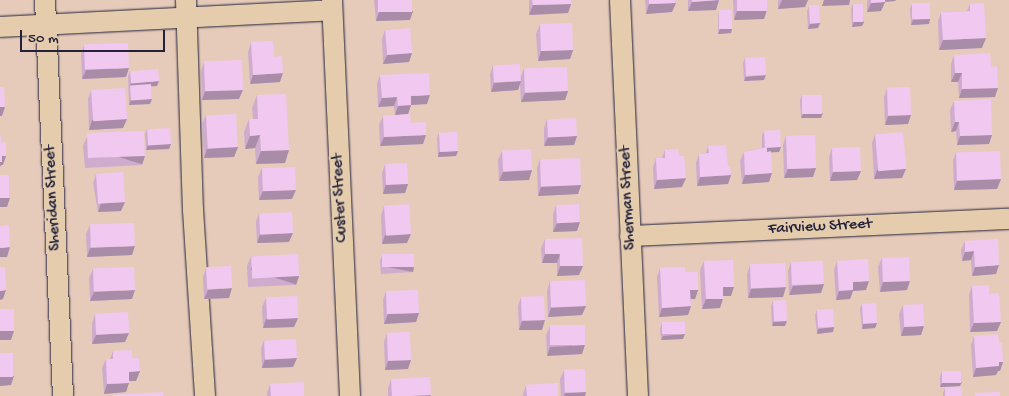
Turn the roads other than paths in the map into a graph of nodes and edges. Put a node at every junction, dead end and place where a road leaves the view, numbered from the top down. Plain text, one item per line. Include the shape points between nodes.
1 (45, 0) edge
2 (620, 0) edge
3 (332, 5) edge
4 (187, 9) edge
5 (46, 25) junction
6 (0, 27) edge
7 (1009, 219) edge
8 (630, 236) junction
9 (63, 396) edge
10 (205, 396) edge
11 (350, 396) edge
12 (638, 396) edge

1 - 5 street, Sheridan Street
2 - 8 street, Sherman Street
3 - 4 street
3 - 11 street, Custer Street
4 - 5 street
4 - 10 street via 193,210
5 - 6 street
5 - 9 street, Sheridan Street
7 - 8 street, Fairview Street
8 - 12 street, Sherman Street

